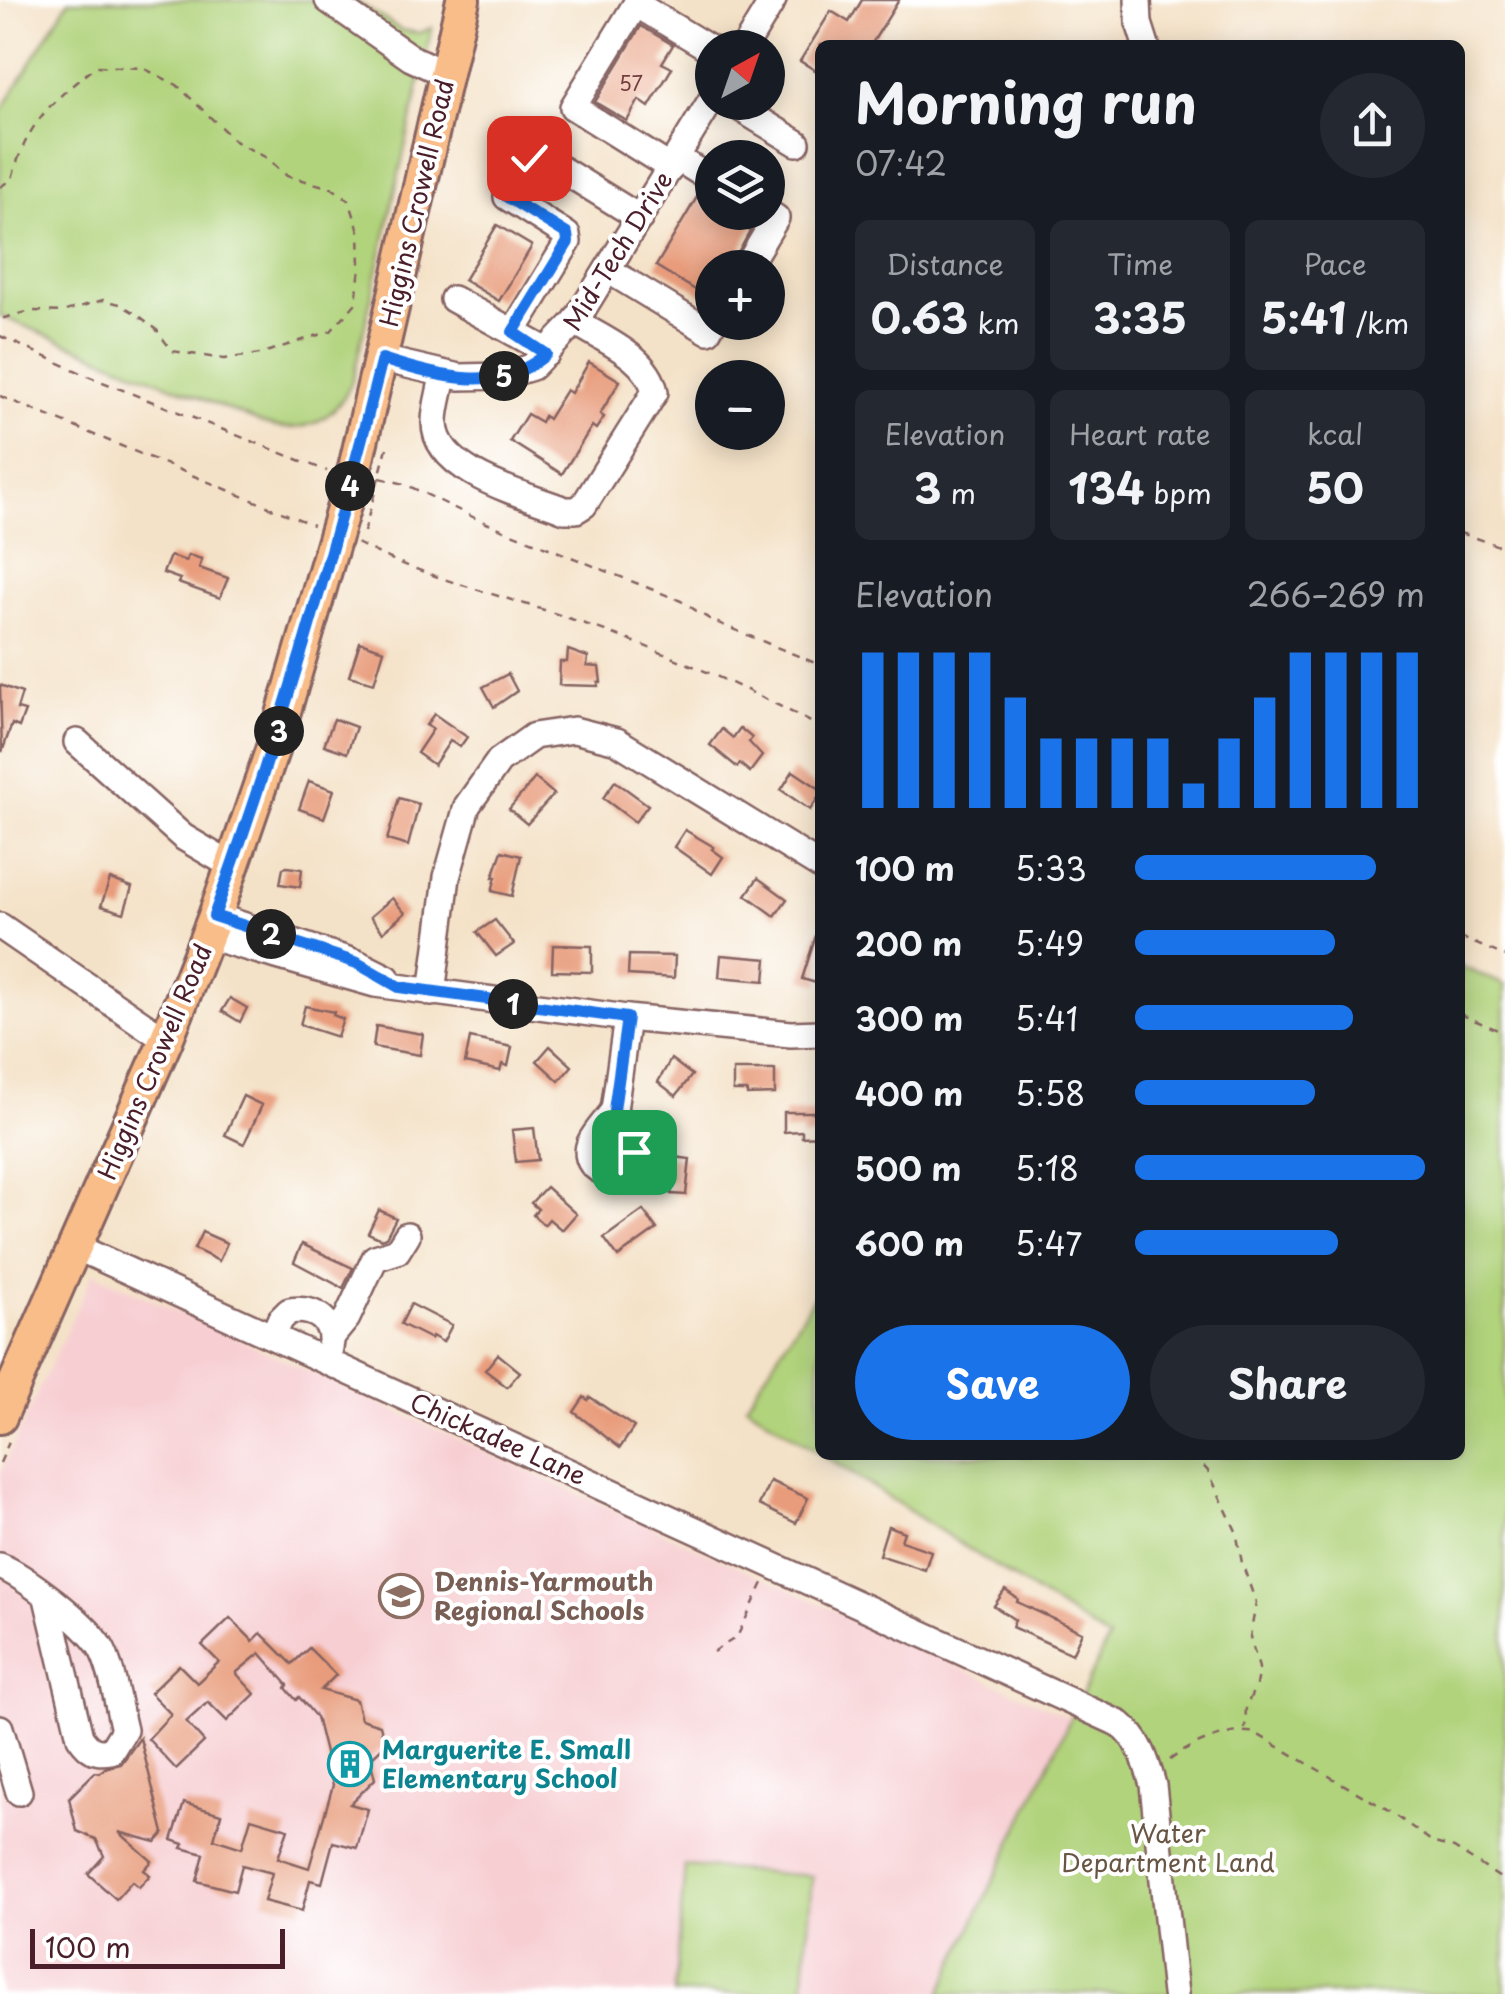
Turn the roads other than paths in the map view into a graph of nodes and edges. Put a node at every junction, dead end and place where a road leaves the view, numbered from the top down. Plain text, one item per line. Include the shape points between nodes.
1 (328, 0) edge
2 (462, 0) edge
3 (773, 0) edge
4 (1138, 0) edge
5 (755, 30) edge
6 (695, 40) edge
7 (1144, 40) edge
8 (446, 74) junction
9 (700, 120) edge
10 (759, 120) edge
11 (797, 143) dead end
12 (674, 163) junction
13 (695, 172) edge
14 (640, 218) junction
15 (608, 270) junction
16 (453, 299) dead end
17 (575, 322) junction
18 (695, 323) edge
19 (513, 332) junction
20 (546, 354) junction
21 (382, 359) junction
22 (443, 375) junction
23 (76, 742) dead end
24 (815, 863) edge
25 (232, 866) junction
26 (0, 926) edge
27 (211, 926) junction
28 (432, 993) junction
29 (627, 1018) junction
30 (815, 1033) edge
31 (166, 1040) junction
32 (614, 1110) dead end
33 (407, 1235) dead end
34 (76, 1247) junction
35 (333, 1335) junction
36 (273, 1336) junction
37 (324, 1360) junction
38 (0, 1417) edge
39 (0, 1566) edge
40 (47, 1598) junction
41 (0, 1728) edge
42 (20, 1792) dead end
43 (1175, 1994) edge

1 - 8 street via 410,58
2 - 8 main road, Higgins Crowell Road
3 - 5 street
4 - 7 street
6 - 12 street via 636,4 573,107
8 - 21 main road, Higgins Crowell Road
9 - 12 street, Mid-Tech Drive
10 - 11 street
12 - 13 street
12 - 14 street, Mid-Tech Drive
14 - 15 street, Mid-Tech Drive
14 - 19 street via 532,155 507,197 567,234 568,242
15 - 17 street, Mid-Tech Drive
15 - 18 street
16 - 19 street
17 - 20 street, Mid-Tech Drive
17 - 22 street via 642,364 655,392 576,510 465,470 451,458 435,424
19 - 20 street
20 - 22 street, Mid-Tech Drive via 532,367 503,376
21 - 22 street, Mid-Tech Drive
21 - 25 main road, Higgins Crowell Road via 366,480 336,536
23 - 25 street via 182,837
24 - 28 street via 617,741 574,730 534,736 499,762 467,806 447,877
25 - 27 main road, Higgins Crowell Road
26 - 31 street
27 - 28 street via 351,980
27 - 31 main road, Higgins Crowell Road
28 - 29 street
29 - 30 street
29 - 32 street
31 - 34 main road, Higgins Crowell Road
33 - 35 street via 397,1251 374,1258
34 - 36 street, Chickadee Lane
34 - 38 main road, Higgins Crowell Road
35 - 36 street via 322,1316 296,1310 284,1315
35 - 37 street
36 - 37 street, Chickadee Lane
37 - 43 street, Chickadee Lane via 1120,1724 1134,1735 1152,1781
39 - 40 street
40 - 40 street via 102,1649 124,1730 111,1751 89,1750 80,1737
41 - 42 street

